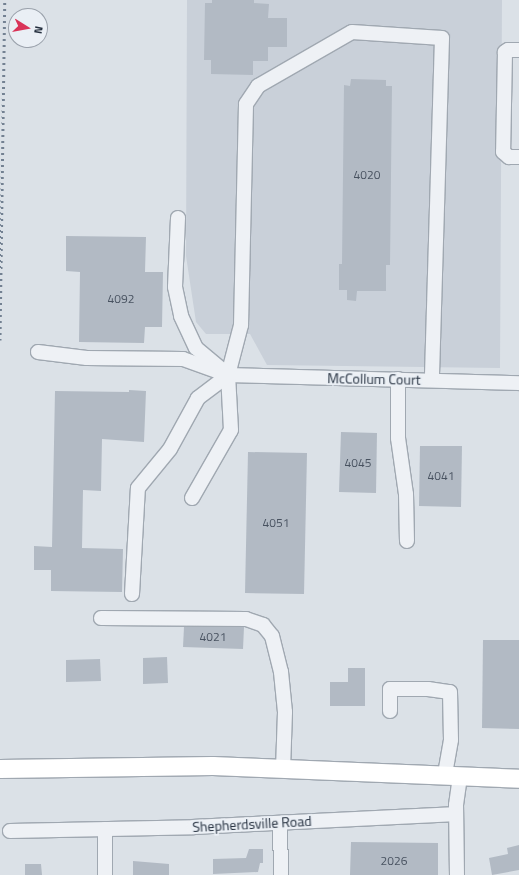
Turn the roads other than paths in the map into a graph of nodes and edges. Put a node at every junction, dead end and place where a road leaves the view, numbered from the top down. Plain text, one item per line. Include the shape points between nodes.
1 (519, 50) edge
2 (519, 157) edge
3 (178, 218) dead end
4 (38, 352) dead end
5 (228, 375) junction
6 (398, 379) junction
7 (432, 380) junction
8 (519, 383) edge
9 (192, 498) dead end
10 (407, 541) dead end
11 (132, 594) dead end
12 (101, 618) dead end
13 (390, 711) dead end
14 (283, 768) junction
15 (0, 769) edge
16 (452, 776) junction
17 (519, 780) edge
18 (456, 814) junction
19 (280, 823) junction
20 (105, 829) junction
21 (10, 831) dead end
22 (105, 875) edge
23 (281, 875) edge
24 (457, 875) edge

1 - 2 street via 506,52 503,152 509,157
3 - 5 street via 175,287 182,316 196,348
4 - 5 street, McCollum Court via 87,358 183,359
5 - 6 street, McCollum Court
5 - 7 street via 241,325 246,104 258,86 352,32 442,38
5 - 9 street via 231,430
5 - 11 street via 198,398 170,449 138,488
6 - 7 street, McCollum Court
6 - 10 street via 398,438 406,494
7 - 8 street, McCollum Court
12 - 14 street via 246,619 263,625 272,636 281,672 284,712
13 - 16 street via 390,689 450,692
14 - 15 main road via 134,766
14 - 16 main road
16 - 17 main road
16 - 18 street
18 - 19 street, Shepherdsville Road
18 - 24 street
19 - 20 street, Shepherdsville Road
19 - 23 street
20 - 21 street, Shepherdsville Road
20 - 22 street

